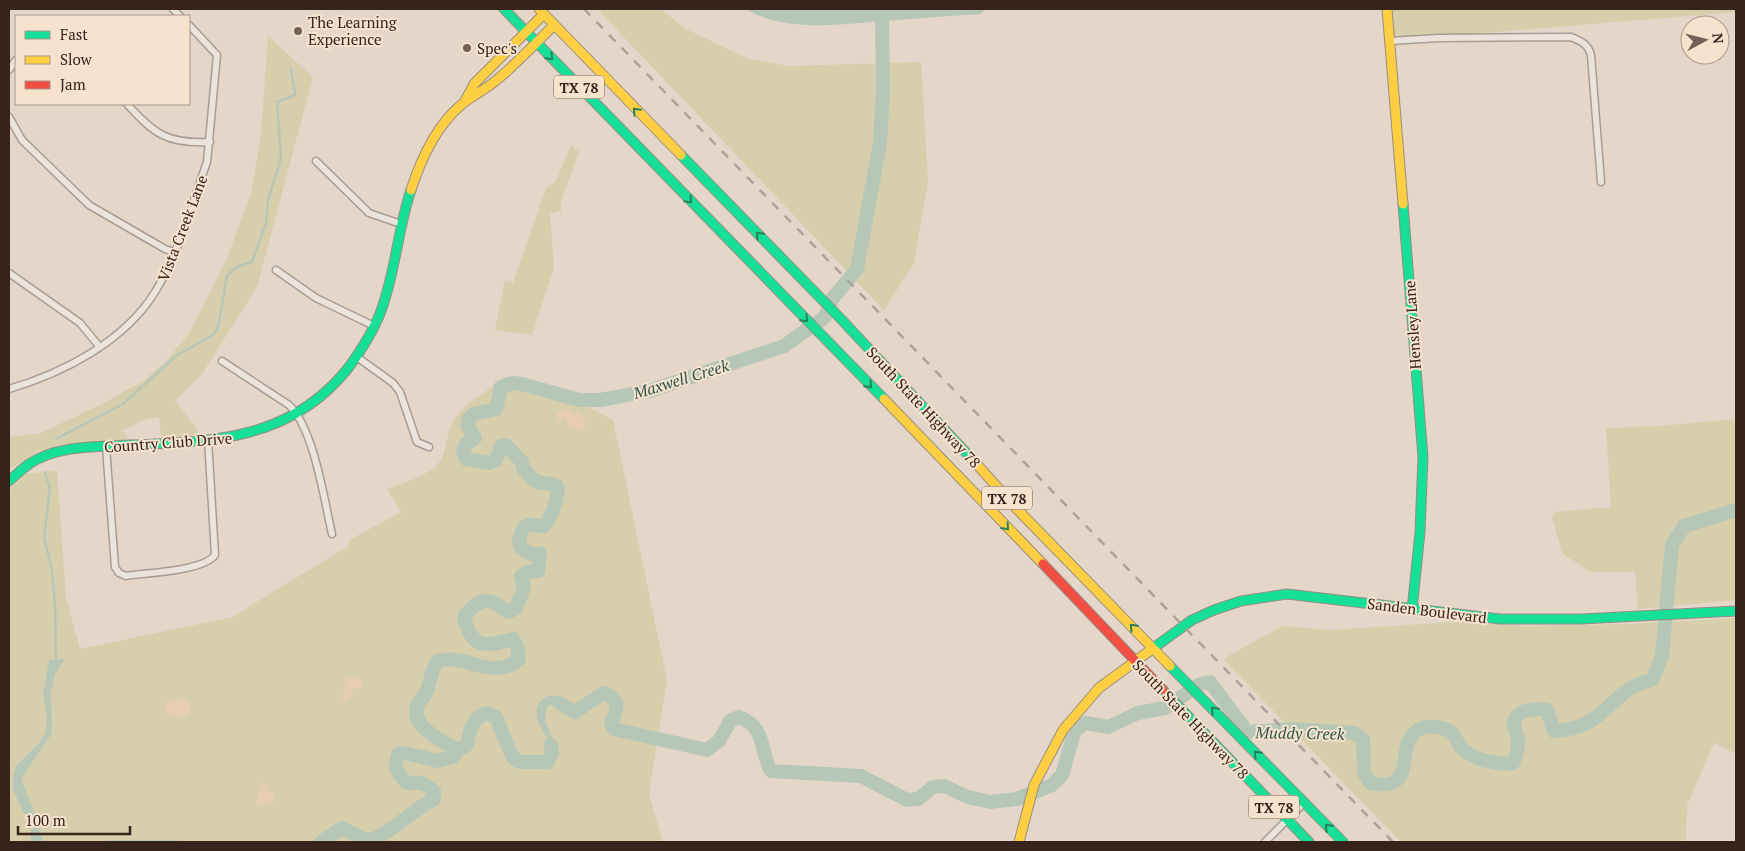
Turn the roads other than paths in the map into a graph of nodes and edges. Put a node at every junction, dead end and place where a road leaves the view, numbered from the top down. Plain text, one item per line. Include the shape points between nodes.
1 (504, 9) edge
2 (1387, 9) edge
3 (542, 12) edge
4 (554, 25) junction
5 (190, 26) edge
6 (526, 32) junction
7 (1390, 41) junction
8 (536, 42) junction
9 (487, 71) junction
10 (495, 80) junction
11 (465, 102) junction
12 (129, 105) edge
13 (9, 117) edge
14 (210, 142) junction
15 (316, 161) dead end
16 (1601, 182) dead end
17 (401, 224) junction
18 (174, 252) junction
19 (276, 270) dead end
20 (9, 272) edge
21 (374, 326) junction
22 (99, 346) junction
23 (357, 357) junction
24 (222, 361) dead end
25 (9, 389) edge
26 (296, 414) junction
27 (208, 440) junction
28 (106, 447) junction
29 (429, 447) dead end
30 (9, 481) edge
31 (332, 534) dead end
32 (1412, 610) junction
33 (1736, 611) edge
34 (1153, 647) junction
35 (1135, 660) junction
36 (1304, 803) junction
37 (1287, 821) junction
38 (1019, 842) edge
39 (1265, 842) edge
40 (1308, 842) edge
41 (1343, 842) edge

1 - 6 main road, TX 78
2 - 7 main road, Hensley Lane
3 - 4 main road, TX 78
3 - 6 main road, Country Club Drive
4 - 8 main road, Country Club Drive
34 -> 4 main road, South State Highway 78 / TX 78
5 - 14 street, Vista Creek Lane via 217,55
6 - 8 main road, TX 78
6 - 9 main road, Country Club Drive
7 - 16 street via 1570,37 1582,42 1589,48 1590,55
7 - 32 main road, Hensley Lane via 1423,457
8 - 10 main road, Country Club Drive
8 -> 35 main road, South State Highway 78 / TX 78
9 - 10 main road
9 - 11 main road, Country Club Drive via 474,84
10 - 11 main road, Country Club Drive via 482,93
11 - 17 main road, Country Club Drive via 444,124 422,159 410,188
12 - 14 street via 143,121 168,139 186,143
13 - 18 street via 22,140 89,205
14 - 18 street, Vista Creek Lane via 207,162
15 - 17 street via 369,214
17 - 21 main road, Country Club Drive via 389,287
18 - 22 street, Vista Creek Lane via 146,306 125,328
19 - 21 street via 316,298
20 - 22 street via 80,323
21 - 23 main road, Country Club Drive
22 - 25 street, Vista Creek Lane via 49,375
23 - 26 main road, Country Club Drive via 328,390
23 - 29 street via 393,383 405,403 417,442
24 - 26 street via 288,405
26 - 27 main road, Country Club Drive via 240,437
26 - 31 street via 304,427 316,466
27 - 28 main road, Country Club Drive
27 - 28 street via 215,555 209,561 173,571 126,576 115,567
28 - 30 main road, Country Club Drive via 45,455
32 - 33 main road, Sanden Boulevard via 1500,619 1581,619
32 - 34 main road, Sanden Boulevard via 1312,596 1264,596 1214,610 1192,620
34 - 35 main road, Sanden Boulevard
36 -> 34 main road, South State Highway 78 / TX 78
35 - 37 main road, South State Highway 78 / TX 78
35 - 38 main road, Sanden Boulevard via 1099,688 1063,730 1034,785
36 - 37 street
41 -> 36 main road, South State Highway 78 / TX 78
37 - 39 street
37 - 40 main road, South State Highway 78 / TX 78

